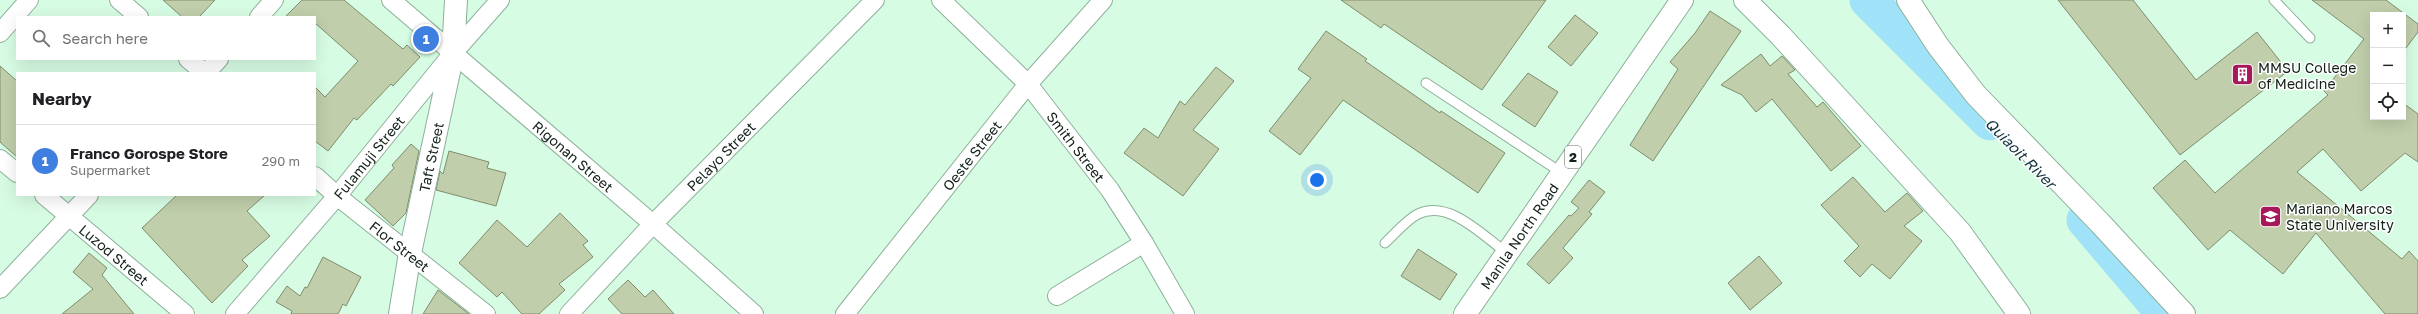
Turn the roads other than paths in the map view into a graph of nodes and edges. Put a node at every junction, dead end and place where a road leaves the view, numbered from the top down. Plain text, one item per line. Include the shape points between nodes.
1 (29, 0) edge
2 (119, 0) edge
3 (274, 0) edge
4 (391, 0) edge
5 (456, 0) edge
6 (500, 0) edge
7 (875, 0) edge
8 (941, 0) edge
9 (1103, 0) edge
10 (1682, 0) edge
11 (1745, 0) edge
12 (1908, 0) edge
13 (2274, 0) edge
14 (138, 16) edge
15 (260, 16) edge
16 (0, 33) edge
17 (2310, 38) dead end
18 (453, 53) junction
19 (189, 60) edge
20 (218, 60) edge
21 (205, 72) edge
22 (207, 72) edge
23 (1426, 83) dead end
24 (1028, 84) junction
25 (0, 159) edge
26 (16, 172) edge
27 (1562, 173) junction
28 (316, 177) edge
29 (45, 196) edge
30 (88, 196) edge
31 (337, 196) junction
32 (69, 216) junction
33 (653, 224) junction
34 (1144, 243) junction
35 (1385, 243) dead end
36 (410, 253) junction
37 (1508, 254) junction
38 (0, 289) edge
39 (1057, 296) dead end
40 (185, 314) edge
41 (235, 314) edge
42 (400, 314) edge
43 (486, 314) edge
44 (569, 314) edge
45 (754, 314) edge
46 (845, 314) edge
47 (1184, 314) edge
48 (1466, 314) edge
49 (2019, 314) edge
50 (2184, 314) edge

1 - 16 street
2 - 14 street
3 - 15 street
4 - 18 street, Rigonan Street
5 - 18 main road, Taft Street
6 - 18 street, Fulamuji Street
7 - 33 street, Pelayo Street
8 - 24 street, Smith Street
9 - 24 street, Oeste Street
10 - 27 main road, Manila North Road / 2
11 - 49 main road via 1960,232
12 - 50 main road via 1938,46 1976,95
13 - 17 lane
18 - 31 street, Fulamuji Street
18 - 33 street, Rigonan Street
18 - 36 main road, Taft Street
19 - 21 street
20 - 22 street
23 - 27 lane
24 - 34 street, Smith Street via 1110,190
24 - 46 street, Oeste Street
25 - 26 street
27 - 37 main road, Manila North Road / 2
28 - 31 street, Flor Street
29 - 32 street, Luzod Street
30 - 32 street
31 - 36 street, Flor Street
31 - 41 street, Fulamuji Street
32 - 38 street
32 - 40 street, Luzod Street
33 - 44 street, Pelayo Street
33 - 45 street, Rigonan Street
34 - 39 street
34 - 47 street, Smith Street
35 - 37 lane via 1417,215 1436,210 1453,215
36 - 42 main road, Taft Street
36 - 43 street, Flor Street
37 - 48 main road, Manila North Road / 2

